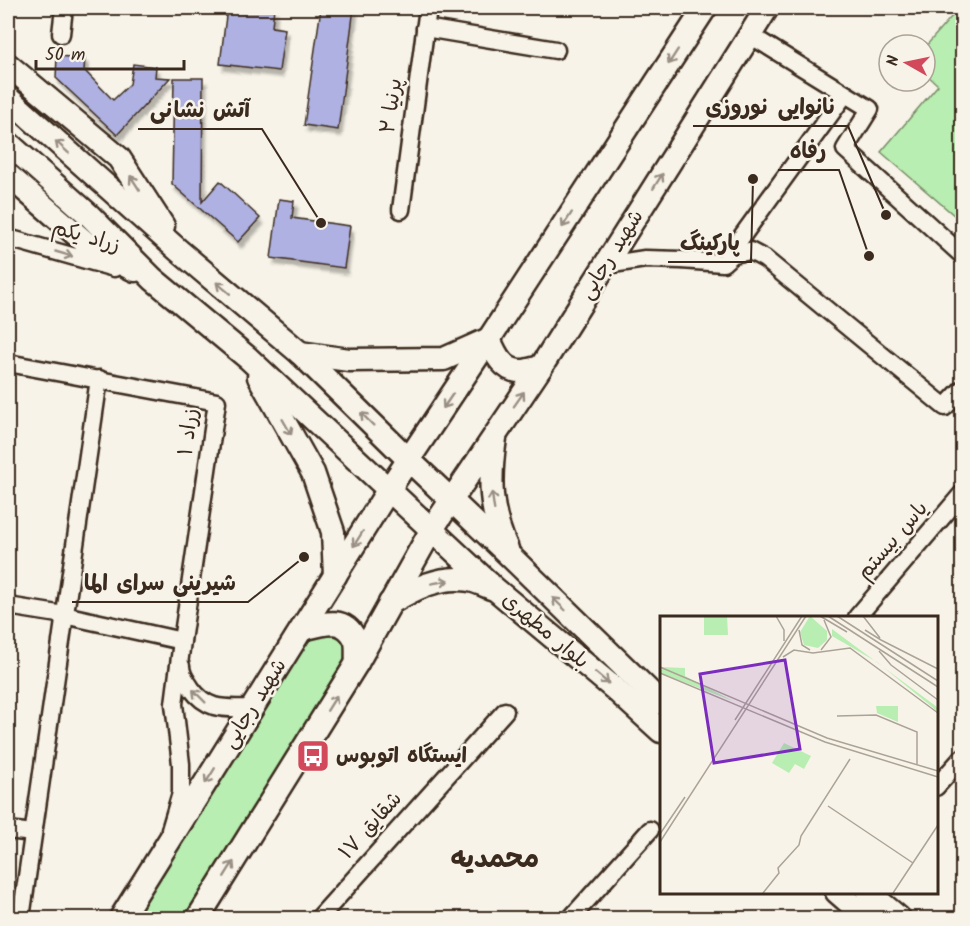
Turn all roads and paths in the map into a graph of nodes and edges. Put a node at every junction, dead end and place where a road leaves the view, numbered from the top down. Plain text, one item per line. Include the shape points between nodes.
1 (64, 8) edge
2 (428, 8) edge
3 (767, 8) edge
4 (699, 10) edge
5 (425, 28) junction
6 (61, 34) dead end
7 (750, 36) junction
8 (556, 50) dead end
9 (8, 65) edge
10 (845, 94) junction
11 (8, 98) edge
12 (8, 143) edge
13 (8, 175) edge
14 (400, 210) dead end
15 (8, 238) edge
16 (178, 250) junction
17 (963, 255) edge
18 (723, 263) junction
19 (606, 265) junction
20 (153, 279) junction
21 (489, 339) junction
22 (300, 353) junction
23 (248, 358) junction
24 (8, 363) edge
25 (541, 367) junction
26 (99, 379) junction
27 (963, 389) edge
28 (495, 433) junction
29 (409, 460) junction
30 (388, 489) junction
31 (963, 494) edge
32 (452, 500) junction
33 (432, 529) junction
34 (510, 556) junction
35 (335, 576) junction
36 (495, 589) junction
37 (389, 604) junction
38 (8, 606) edge
39 (64, 615) junction
40 (858, 616) edge
41 (303, 628) junction
42 (182, 641) junction
43 (357, 663) junction
44 (660, 703) edge
45 (253, 708) junction
46 (505, 711) dead end
47 (660, 730) edge
48 (963, 758) edge
49 (937, 786) edge
50 (8, 830) edge
51 (650, 830) dead end
52 (33, 833) junction
53 (164, 851) junction
54 (839, 893) edge
55 (870, 893) edge
56 (21, 918) edge
57 (121, 918) edge
58 (198, 918) edge
59 (319, 918) edge
60 (571, 918) edge
61 (867, 918) edge
62 (899, 918) edge

1 - 6 street
2 - 5 street, پرنیا ۲
3 - 7 main road, شهید رجایی
4 -> 21 main road
5 - 8 street
5 - 14 street, پرنیا ۲
7 - 10 street
19 -> 7 main road, شهید رجایی
16 -> 9 main road via 119,158
10 - 17 street via 870,109 845,149
10 - 18 street
16 -> 11 main road, بلوار مطهری
12 - 20 main road
13 - 20 main road via 94,250
15 -> 20 street, زراد یکم
22 -> 16 main road, بلوار مطهری
18 - 19 street via 645,260
18 - 27 street via 734,254 750,250 765,259 945,407
19 - 25 main road, شهید رجایی
20 - 23 main road, بلوار مطهری
21 - 22 main road via 444,359 350,360
21 - 25 main road via 497,358 506,366 520,372
21 -> 29 main road
29 -> 22 main road, بلوار مطهری
23 - 30 main road, بلوار مطهری
23 -> 35 main road via 314,473 333,532
24 - 26 street, زراد ۱
28 -> 25 main road, شهید رجایی
26 - 39 street
26 - 42 street, زراد ۱ via 217,402
28 - 32 main road, شهید رجایی
34 -> 28 main road via 491,496
29 - 30 main road, شهید رجایی
29 - 32 main road, بلوار مطهری
30 - 33 main road, بلوار مطهری
30 -> 35 main road, شهید رجایی
31 - 40 street, یاس بیستم
32 - 33 main road, شهید رجایی
32 - 34 main road, بلوار مطهری
33 - 36 main road, بلوار مطهری
33 - 37 main road
44 -> 34 main road, بلوار مطهری
35 - 41 main road, شهید رجایی
37 -> 36 main road via 441,580 469,580
36 -> 47 main road, بلوار مطهری
37 - 43 main road
38 - 39 street
39 - 42 street
39 - 52 street
41 - 43 main road via 329,622 345,625 355,639
41 - 45 main road, شهید رجایی
45 -> 42 street via 209,705 194,692 181,673
42 - 53 street via 174,704 181,793
58 -> 43 main road
45 -> 53 main road, شهید رجایی
46 - 59 street, شقایق ۱۷
48 - 49 street
50 - 52 street
51 - 60 street
52 - 56 street
53 - 57 main road, شهید رجایی
54 - 61 main road
55 - 62 main road

